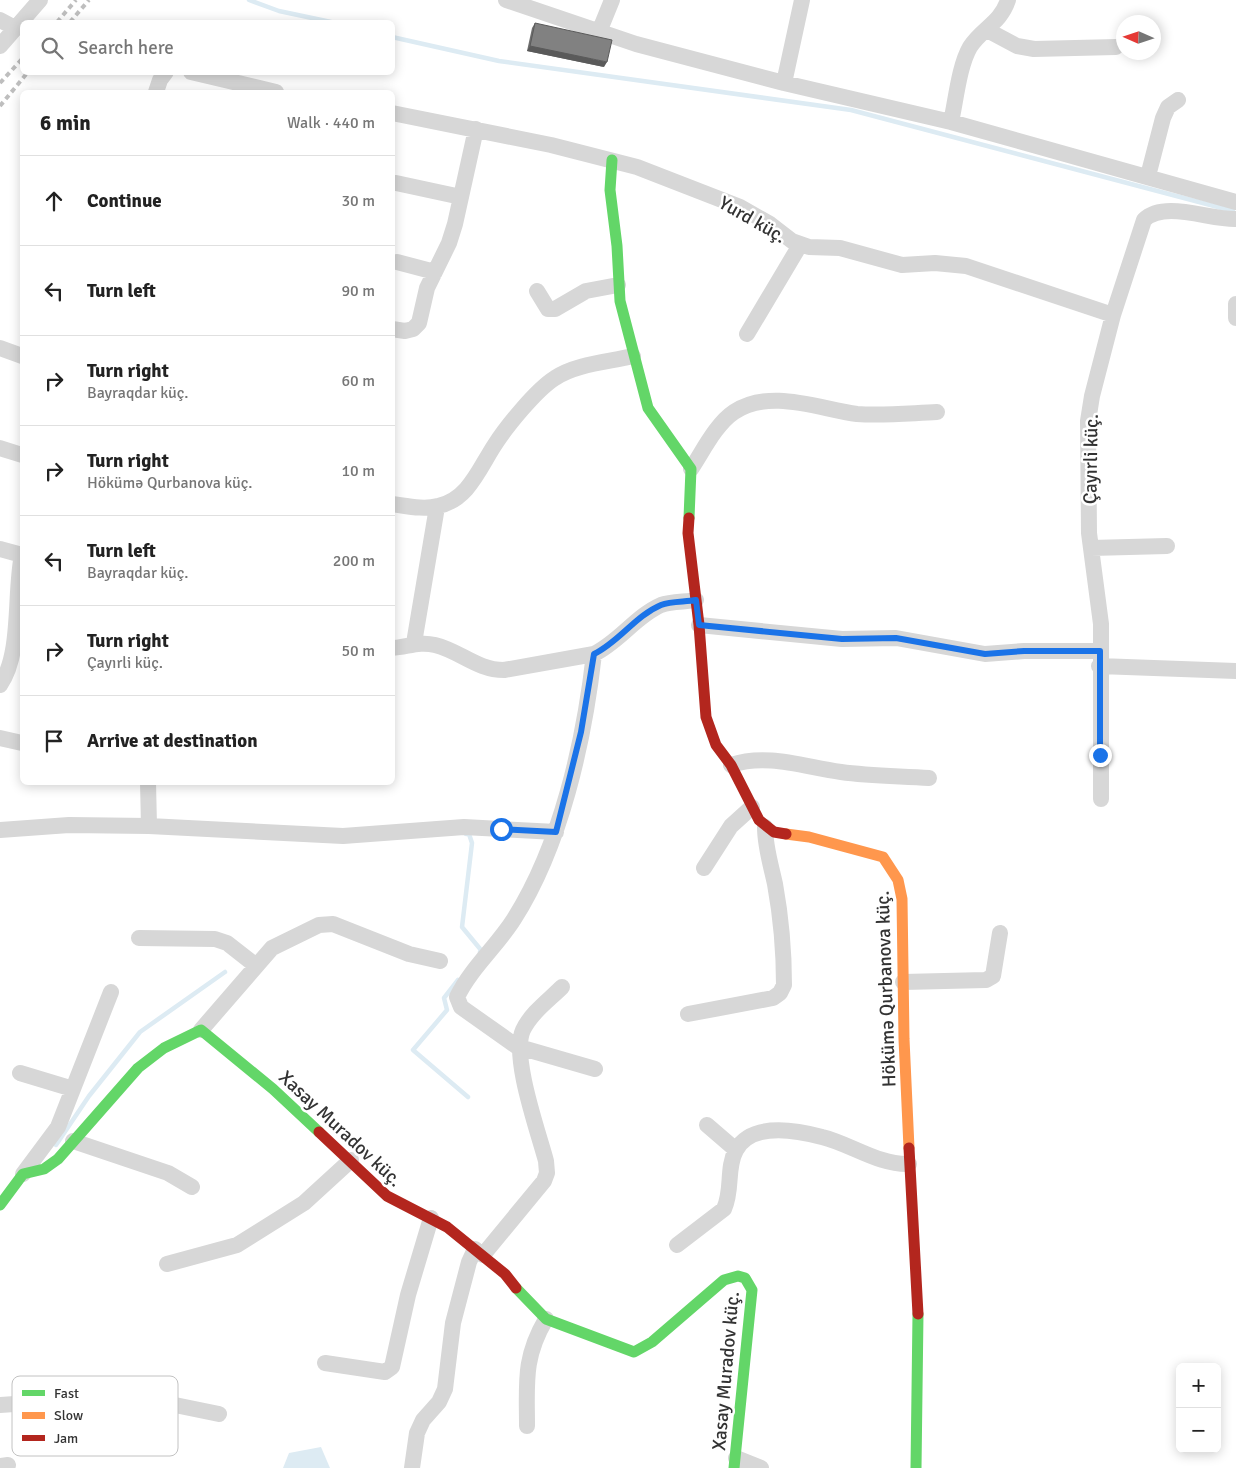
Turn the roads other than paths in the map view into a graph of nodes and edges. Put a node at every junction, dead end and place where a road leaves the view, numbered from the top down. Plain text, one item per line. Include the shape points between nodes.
1 (40, 0) edge
2 (506, 0) edge
3 (612, 0) edge
4 (802, 0) edge
5 (1008, 0) edge
6 (533, 4) edge
7 (0, 20) edge
8 (22, 20) edge
9 (20, 22) edge
10 (15, 28) junction
11 (987, 30) junction
12 (598, 32) junction
13 (0, 46) edge
14 (1116, 46) dead end
15 (164, 75) edge
16 (203, 75) edge
17 (784, 83) junction
18 (157, 90) edge
19 (267, 90) edge
20 (1178, 100) dead end
21 (395, 114) edge
22 (951, 122) junction
23 (476, 129) junction
24 (612, 160) junction
25 (1148, 176) junction
26 (396, 182) dead end
27 (461, 197) junction
28 (1236, 202) edge
29 (1236, 219) edge
30 (800, 245) junction
31 (397, 262) dead end
32 (435, 272) junction
33 (618, 285) junction
34 (538, 291) dead end
35 (1236, 304) edge
36 (1113, 315) junction
37 (1236, 318) edge
38 (395, 329) edge
39 (747, 334) dead end
40 (0, 348) edge
41 (20, 355) edge
42 (632, 356) junction
43 (938, 412) dead end
44 (0, 448) edge
45 (20, 454) edge
46 (691, 469) junction
47 (395, 504) edge
48 (437, 507) junction
49 (1167, 546) dead end
50 (1091, 548) junction
51 (0, 549) edge
52 (20, 554) edge
53 (20, 565) edge
54 (696, 600) junction
55 (699, 625) junction
56 (414, 643) junction
57 (395, 647) edge
58 (594, 654) junction
59 (1100, 658) junction
60 (16, 668) edge
61 (1236, 671) edge
62 (0, 685) edge
63 (0, 738) edge
64 (20, 742) edge
65 (731, 765) junction
66 (929, 778) dead end
67 (148, 785) edge
68 (1100, 799) dead end
69 (752, 807) junction
70 (149, 826) junction
71 (765, 827) junction
72 (0, 830) edge
73 (556, 832) junction
74 (704, 868) dead end
75 (1000, 934) dead end
76 (139, 938) dead end
77 (440, 961) dead end
78 (255, 965) junction
79 (903, 982) junction
80 (562, 987) dead end
81 (111, 992) dead end
82 (688, 1014) dead end
83 (201, 1030) junction
84 (519, 1048) junction
85 (595, 1069) dead end
86 (20, 1072) dead end
87 (74, 1089) junction
88 (706, 1126) dead end
89 (73, 1141) junction
90 (736, 1150) junction
91 (351, 1160) junction
92 (909, 1164) junction
93 (24, 1174) junction
94 (192, 1187) dead end
95 (0, 1205) edge
96 (431, 1218) junction
97 (677, 1246) dead end
98 (479, 1252) junction
99 (167, 1264) dead end
100 (546, 1319) junction
101 (325, 1363) dead end
102 (178, 1406) edge
103 (218, 1414) dead end
104 (527, 1426) dead end
105 (735, 1463) edge
106 (412, 1468) edge
107 (761, 1468) edge
108 (916, 1468) edge

1 - 8 street
2 - 6 street
3 - 12 street
4 - 17 street
5 - 11 street via 999,19
6 - 12 street
7 - 10 street
9 - 10 street
10 - 13 street
11 - 14 street via 1026,48
11 - 22 street via 977,38 965,58
12 - 17 street
15 - 18 street
16 - 19 street
17 - 22 street
20 - 25 street via 1168,107 1163,118
21 - 23 street, Yurd küç.
22 - 25 street
23 - 24 street, Yurd küç.
23 - 27 street
24 - 30 street, Yurd küç. via 664,176 740,207
24 - 33 street via 610,190
25 - 28 street
26 - 27 street
27 - 32 street via 449,243
29 - 36 street, Çayırli küç. via 1169,211 1149,215 1144,220
30 - 36 street, Yurd küç. via 840,248 896,264 966,266
30 - 39 street
31 - 32 street
32 - 38 street via 423,301 419,323 413,329
33 - 34 street via 586,291 555,309 548,309
33 - 42 street
35 - 37 street
36 - 50 street, Çayırli küç. via 1088,421
40 - 41 street
42 - 46 street via 648,408
42 - 48 street via 555,378 516,417 471,485 460,496
43 - 46 street via 880,415 774,401 750,405 734,412 722,424
44 - 45 street
46 - 54 street via 688,533
47 - 48 street
48 - 56 street
49 - 50 street
50 - 59 street, Çayırli küç. via 1101,624
51 - 52 street
53 - 60 street
54 - 55 street
54 - 58 street via 662,604 604,650
55 - 59 street via 842,639 896,638 985,654 1024,651
55 - 65 street via 706,718 716,745
56 - 57 street
56 - 58 street via 449,650 492,670
58 - 73 street via 581,732
59 - 61 street
59 - 68 street, Çayırli küç.
60 - 62 street
63 - 64 street
65 - 66 street via 768,760 842,772
65 - 69 street
67 - 70 street
69 - 71 street
69 - 74 street via 731,826
70 - 72 street via 69,825
70 - 73 street via 343,836 464,827
71 - 79 street, Hökümə Qurbanova küç. via 774,832 809,837 883,857 898,880 902,899
71 - 82 street via 765,844 781,926 784,985 773,998
73 - 84 street via 544,863 513,920 458,997 462,1007
75 - 79 street via 993,976 986,980
76 - 78 street via 215,939 227,943
77 - 78 street via 409,954 333,924 319,924 272,948
78 - 83 street
79 - 92 street, Hökümə Qurbanova küç.
80 - 84 street via 530,1018 522,1031
81 - 87 street
83 - 89 street via 164,1048 138,1068
83 - 91 street, Xasay Muradov küç. via 273,1089
84 - 85 street
84 - 98 street via 522,1073 547,1172 544,1181
86 - 87 street
87 - 93 street via 58,1127
88 - 90 street
89 - 93 street via 58,1159 44,1169
89 - 94 street via 168,1173
90 - 92 street via 749,1136 783,1131 822,1137 890,1162
90 - 97 street via 732,1158 729,1200 724,1209
91 - 96 street, Xasay Muradov küç. via 392,1199
91 - 99 street via 304,1203 237,1245
92 - 108 street, Hökümə Qurbanova küç. via 918,1321
93 - 95 street
96 - 98 street, Xasay Muradov küç. via 448,1226
96 - 101 street via 408,1295 392,1367 386,1372
98 - 100 street, Xasay Muradov küç. via 505,1274
98 - 106 street via 469,1262 453,1323 445,1389 417,1433
100 - 104 street via 534,1339 529,1358
100 - 105 street, Xasay Muradov küç. via 634,1352 652,1342 724,1280 744,1275 752,1290
102 - 103 street
105 - 107 street

